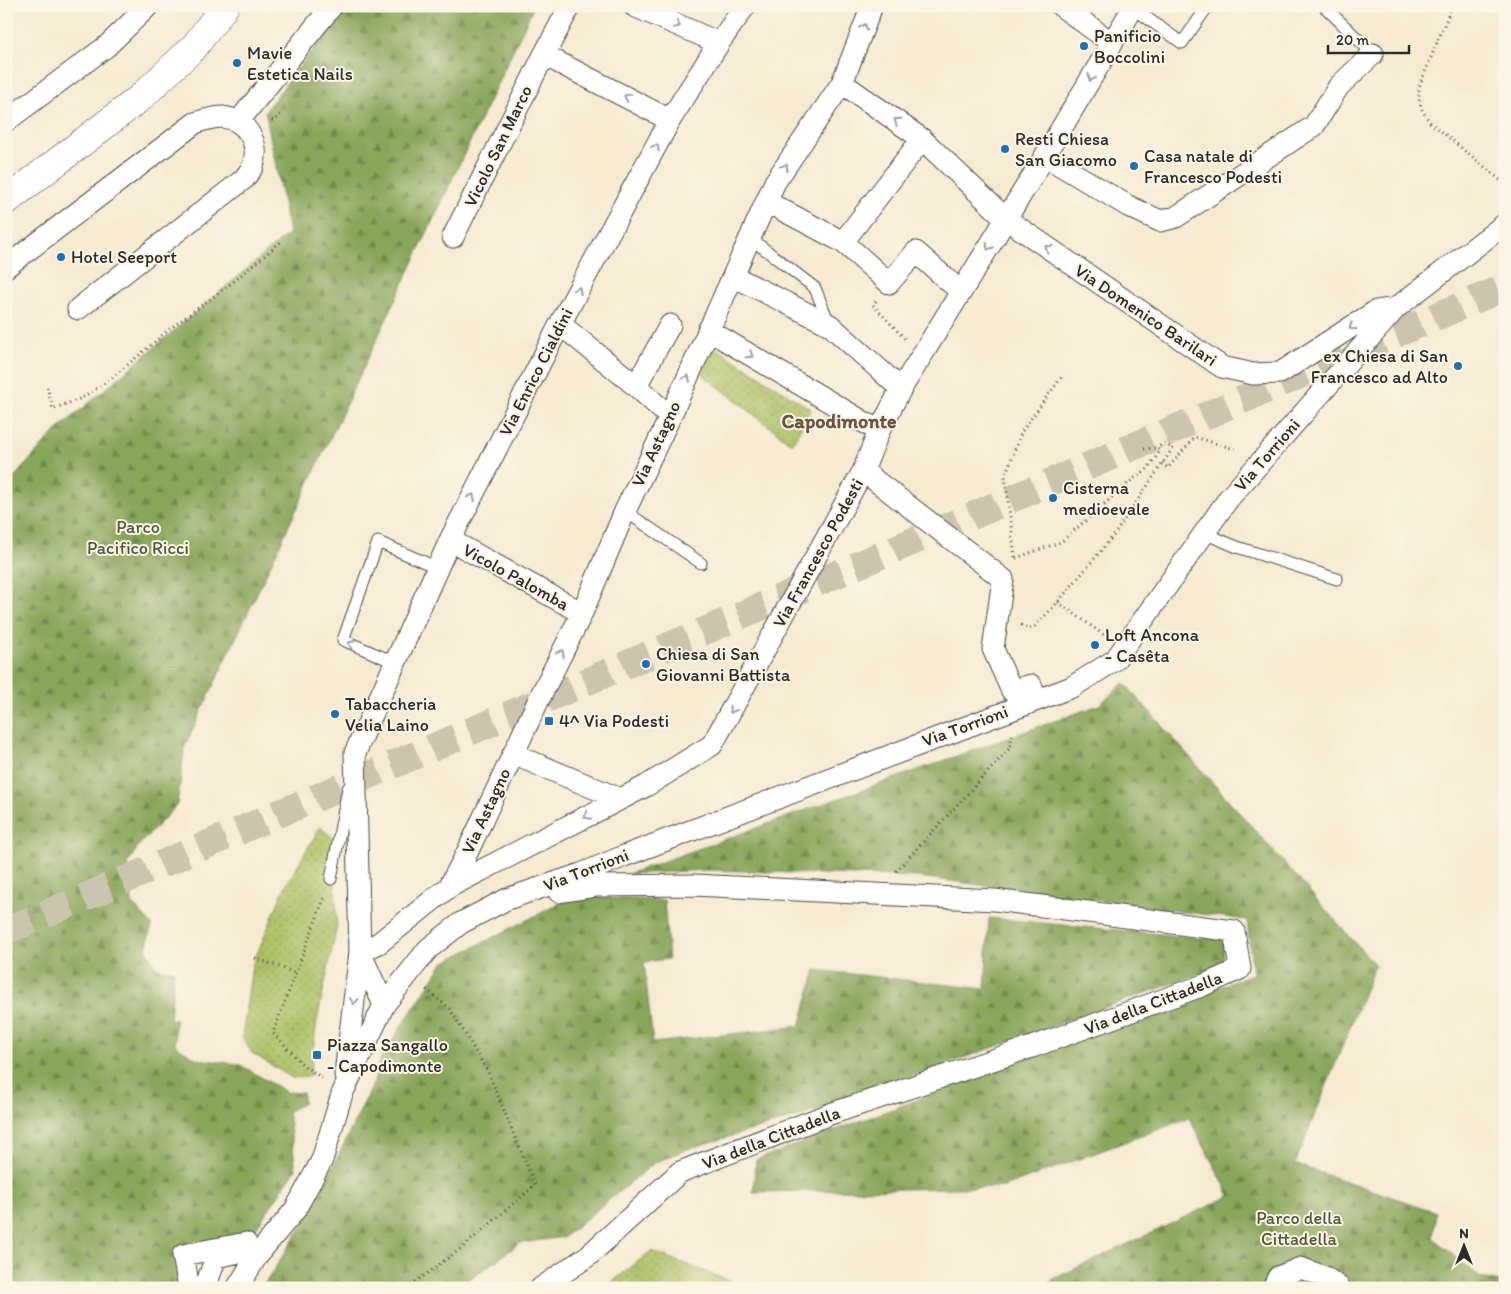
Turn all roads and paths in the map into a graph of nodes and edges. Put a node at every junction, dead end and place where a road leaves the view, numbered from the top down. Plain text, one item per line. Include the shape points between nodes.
1 (148, 6) edge
2 (225, 6) edge
3 (332, 6) edge
4 (570, 6) edge
5 (634, 6) edge
6 (745, 6) edge
7 (872, 6) edge
8 (1061, 6) edge
9 (1208, 6) edge
10 (1324, 6) edge
11 (1452, 6) edge
12 (1134, 7) edge
13 (719, 43) junction
14 (1112, 43) junction
15 (1372, 54) joint
16 (544, 55) junction
17 (842, 82) junction
18 (670, 120) junction
19 (6, 121) edge
20 (238, 122) junction
21 (922, 139) junction
22 (1046, 156) junction
23 (1505, 184) edge
24 (6, 201) edge
25 (767, 202) junction
26 (1006, 219) junction
27 (1505, 224) edge
28 (453, 237) dead end
29 (750, 238) junction
30 (282, 240) dead end
31 (843, 242) junction
32 (6, 267) edge
33 (733, 276) junction
34 (889, 282) junction
35 (960, 291) junction
36 (1396, 308) junction
37 (78, 309) dead end
38 (560, 324) junction
39 (670, 325) dead end
40 (830, 325) junction
41 (708, 330) junction
42 (924, 352) junction
43 (1063, 375) dead end
44 (636, 386) junction
45 (47, 387) dead end
46 (901, 389) junction
47 (670, 417) junction
48 (879, 431) junction
49 (1157, 448) junction
50 (1144, 449) dead end
51 (1264, 458) junction
52 (1162, 463) junction
53 (863, 471) junction
54 (624, 511) junction
55 (1204, 533) junction
56 (450, 540) junction
57 (701, 563) dead end
58 (438, 568) junction
59 (1337, 579) dead end
60 (1058, 602) junction
61 (582, 613) junction
62 (1026, 626) dead end
63 (1123, 649) junction
64 (396, 663) junction
65 (1037, 700) junction
66 (1016, 708) junction
67 (354, 753) junction
68 (513, 754) junction
69 (620, 799) junction
70 (331, 880) joint
71 (449, 887) junction
72 (876, 894) junction
73 (507, 899) junction
74 (360, 952) junction
75 (256, 958) dead end
76 (296, 972) junction
77 (408, 973) junction
78 (384, 1005) junction
79 (342, 1094) junction
80 (189, 1288) edge
81 (205, 1288) edge
82 (237, 1288) edge
83 (407, 1288) edge
84 (541, 1288) edge
85 (1273, 1288) edge
86 (1340, 1288) edge

1 - 19 street via 106,46
2 - 24 street via 194,47 140,98
3 - 20 street
4 - 16 street, Vicolo San Marco
5 -> 13 street
6 - 13 street, Via Enrico Cialdini
17 -> 7 street, Via Astagno
8 - 14 street
9 - 12 lane, Via Francesco Podesti via 1182,43
10 - 15 lane
11 - 23 path via 1419,88 1421,111
12 - 14 street, Via Francesco Podesti
13 - 18 street, Via Enrico Cialdini
14 -> 22 street, Via Francesco Podesti
15 - 22 street via 1339,86 1314,126 1176,217 1160,221 1128,206
18 -> 16 street
16 - 28 street, Vicolo San Marco
21 -> 17 street, Via Domenico Barilari
25 -> 17 street, Via Astagno via 775,182
38 -> 18 street, Via Enrico Cialdini
20 - 32 street via 217,117 186,129
20 - 37 street via 250,132 254,148 253,165 244,179
21 - 26 street, Via Domenico Barilari
21 - 31 street
22 - 26 street, Via Francesco Podesti
25 - 29 street, Via Astagno
25 - 31 street
26 -> 35 street, Via Francesco Podesti
36 -> 26 street, Via Domenico Barilari via 1376,312 1280,373 1253,374 1222,367
27 - 36 street, Via Torrioni
29 - 33 street, Via Astagno
29 - 40 lane via 814,288
30 - 45 path via 112,378 82,398 53,409
31 - 34 street
33 - 40 street
33 - 41 street, Via Astagno
34 - 35 street via 916,252
34 - 42 path via 873,305 906,341
35 - 42 street, Via Francesco Podesti
36 - 51 street, Via Torrioni
38 - 44 street
56 -> 38 street, Via Enrico Cialdini
39 - 44 street
40 - 46 street
47 -> 41 street, Via Astagno
41 -> 48 street
42 - 46 street, Via Francesco Podesti
43 - 49 path via 1022,431 1005,476 1015,558 1061,542 1133,478 1146,471 1160,451
44 - 47 street
46 - 48 street, Via Francesco Podesti
47 - 54 street, Via Astagno
48 - 53 street, Via Francesco Podesti
49 - 50 path
49 - 52 path via 1163,444 1173,448
51 - 52 path via 1195,437 1168,468
51 - 55 street, Via Torrioni
52 - 60 path via 1118,530
53 - 65 street via 1004,579 993,649 1012,691 1031,685
53 -> 69 street, Via Francesco Podesti via 712,745
54 - 57 lane
54 - 61 street, Via Astagno
55 - 59 lane
55 - 63 street, Via Torrioni
56 - 58 street, Via Enrico Cialdini
56 - 61 street, Vicolo Palomba
58 - 64 street, Via Enrico Cialdini
64 -> 58 lane via 343,640 378,542
60 - 62 path via 1035,626 1029,629
60 - 63 path
68 -> 61 street, Via Astagno
63 - 65 street, Via Torrioni via 1115,660 1072,687
64 - 67 street, Via Enrico Cialdini
65 - 66 street, Via Torrioni
66 - 72 path via 1010,748
66 - 73 street, Via Torrioni via 581,874
67 - 70 lane
67 - 74 street
68 - 69 street
68 - 71 street, Via Astagno
69 -> 71 street, Via Francesco Podesti
70 - 76 path
71 - 74 street via 380,943
72 - 73 street, Via della Cittadella via 674,885 597,886
72 - 84 street, Via della Cittadella via 995,900 1234,930 1240,969 1032,1047 830,1114 680,1172 588,1256
73 - 77 street, Via Torrioni via 461,923 428,949
74 - 78 street
74 -> 79 street
75 - 76 path
76 - 79 path via 273,1034 303,1065
77 - 78 street, Via Torrioni
77 - 83 path via 450,1009 488,1072 535,1185 463,1247
78 - 79 street, Via Torrioni
79 - 82 street via 322,1160 295,1210 259,1253
80 - 81 street via 183,1255 246,1243 240,1252 216,1256
85 - 86 street via 1278,1277 1301,1268 1325,1277

